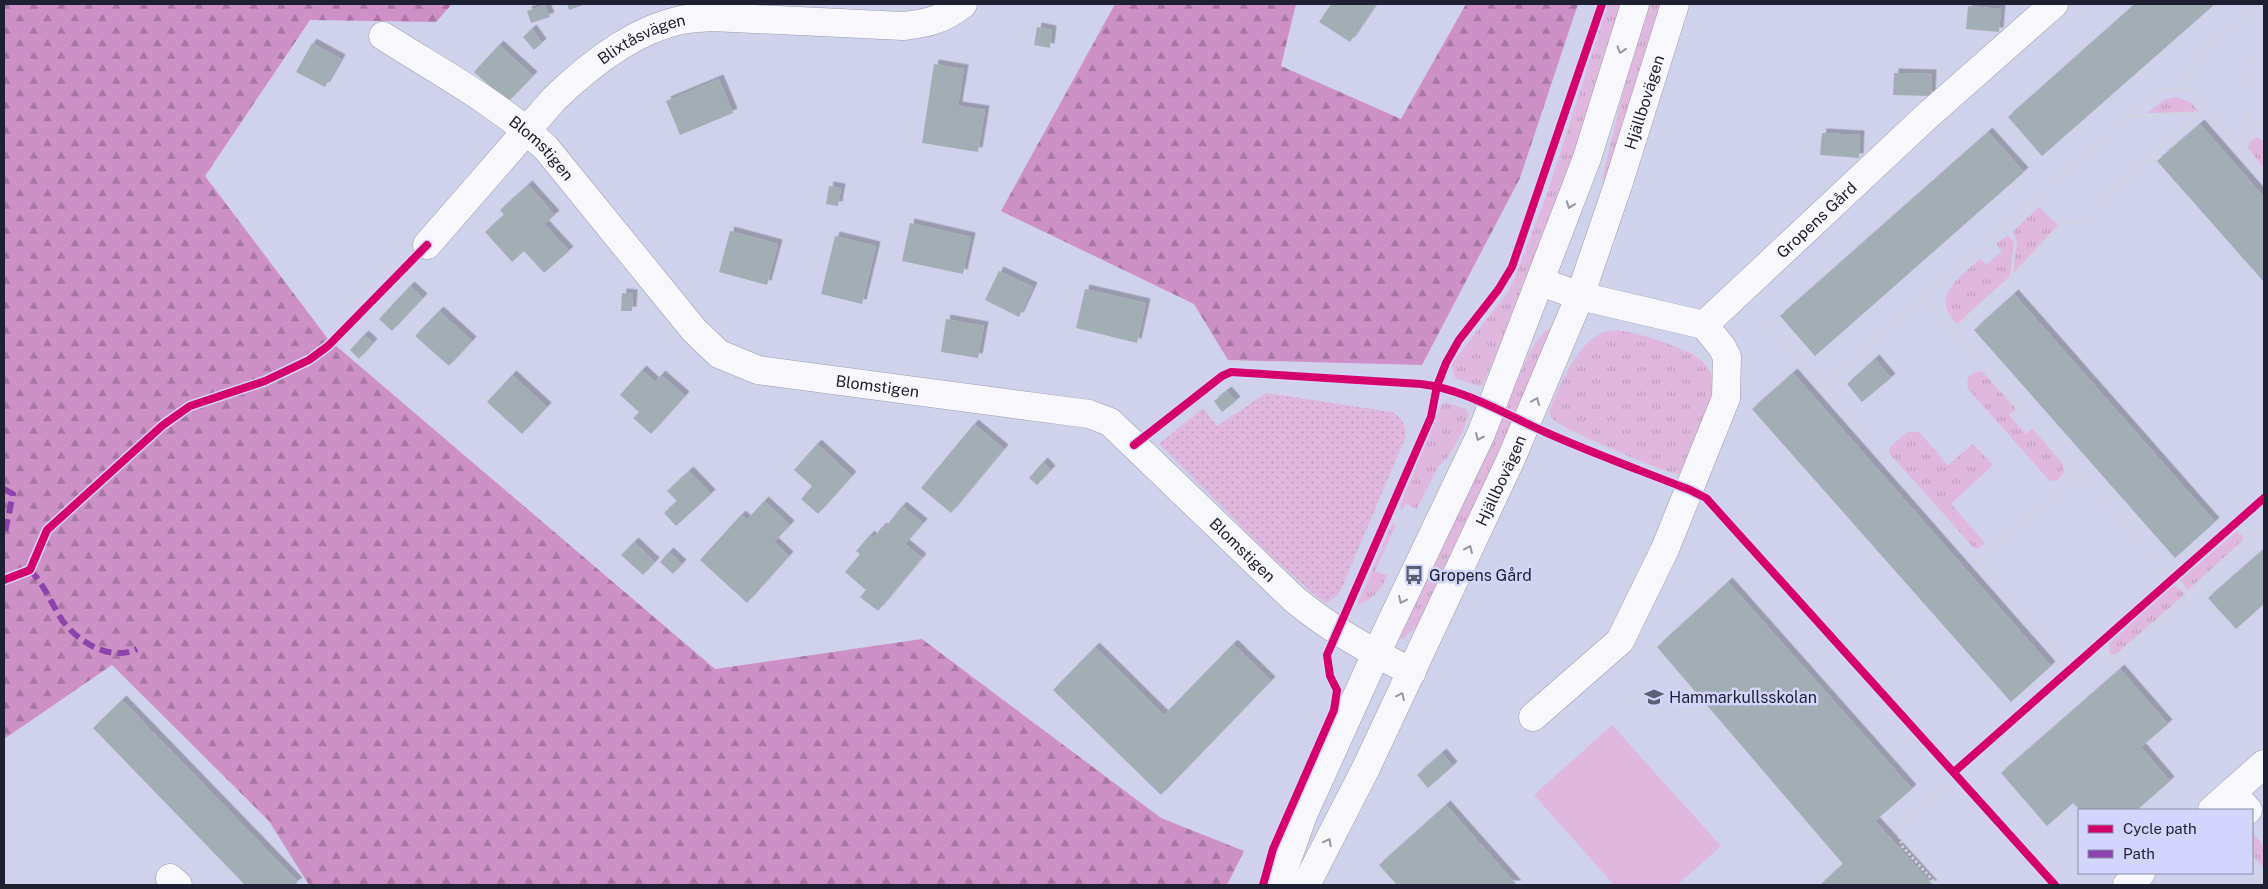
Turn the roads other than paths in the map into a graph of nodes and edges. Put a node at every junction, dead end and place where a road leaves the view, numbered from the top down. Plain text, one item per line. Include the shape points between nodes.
1 (963, 4) edge
2 (1635, 4) edge
3 (1675, 4) edge
4 (2054, 4) edge
5 (383, 36) dead end
6 (527, 131) junction
7 (427, 245) dead end
8 (1541, 282) junction
9 (1580, 296) junction
10 (1704, 325) junction
11 (1376, 654) junction
12 (1412, 672) junction
13 (1533, 717) dead end
14 (2264, 764) edge
15 (2240, 801) edge
16 (2215, 809) edge
17 (2253, 815) edge
18 (2264, 828) edge
19 (2140, 874) edge
20 (1278, 885) edge
21 (1306, 885) edge
22 (2127, 885) edge

1 - 6 street, Blixtåsvägen via 942,19 903,26 712,17 656,27 624,44 576,78 554,98
2 -> 8 street via 1587,158
3 - 9 street, Hjällbovägen
4 - 10 street, Gropens Gård via 1911,130
5 - 6 street, Blomstigen
6 - 7 street, Blixtåsvägen
6 - 11 street, Blomstigen via 546,148 694,330 719,354 758,370 1088,414 1110,422 1294,599 1317,618
8 - 9 street
8 -> 11 street via 1481,434
9 - 10 street
12 -> 9 street, Hjällbovägen via 1511,459
10 - 13 street via 1727,357 1726,398 1665,549 1620,641
11 - 12 street, Blomstigen
11 - 20 street via 1304,815
21 -> 12 street, Hjällbovägen
14 - 15 street
15 - 16 street
17 - 18 street
19 - 22 street

